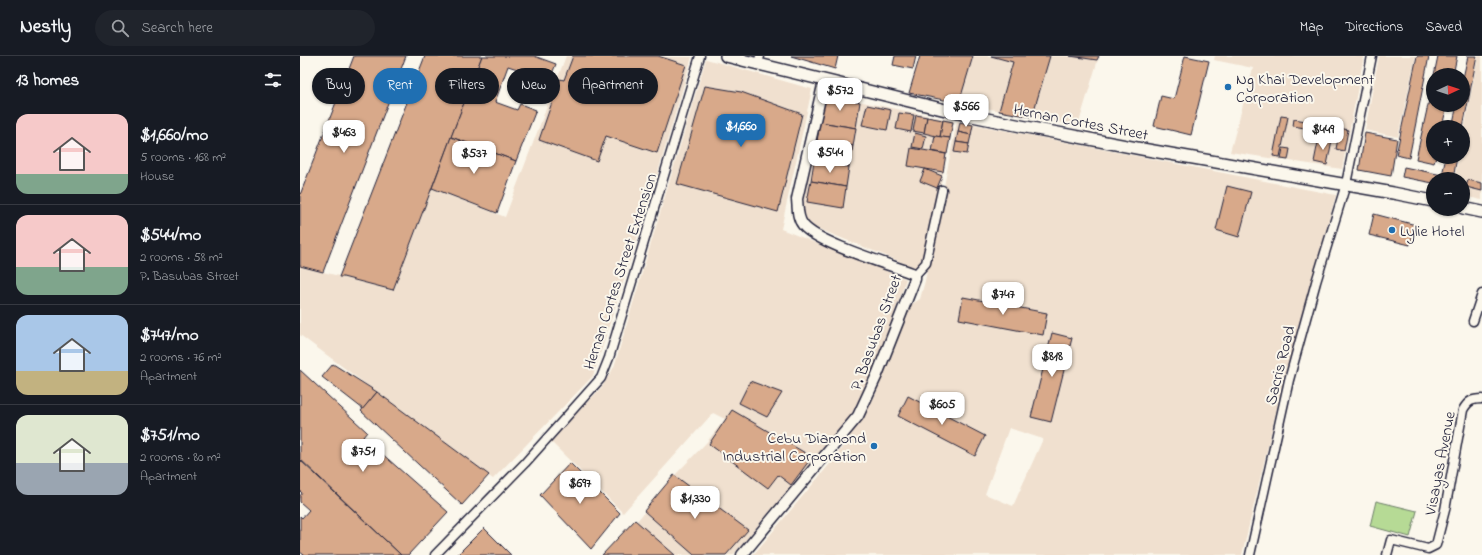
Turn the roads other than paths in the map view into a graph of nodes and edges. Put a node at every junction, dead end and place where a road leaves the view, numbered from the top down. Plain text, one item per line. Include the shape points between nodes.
1 (700, 56) edge
2 (726, 56) edge
3 (1372, 56) edge
4 (759, 60) edge
5 (824, 81) junction
6 (1346, 184) junction
7 (942, 190) dead end
8 (1426, 200) edge
9 (1470, 209) edge
10 (1482, 212) edge
11 (914, 275) junction
12 (1482, 294) edge
13 (1474, 321) dead end
14 (1482, 399) edge
15 (435, 555) edge
16 (742, 555) edge
17 (1250, 555) edge
18 (1387, 555) edge

1 - 15 street, Hernan Cortes Street Extension via 601,378 525,463
2 - 4 main road, Hernan Cortes Street
3 - 6 street, Sacris Road
4 - 5 main road, Hernan Cortes Street
5 - 6 main road, Hernan Cortes Street via 1069,136
5 - 11 street, P. Basubas Street via 797,199 802,224 810,232 835,245
6 - 8 main road, Hernan Cortes Street
6 - 17 street, Sacris Road via 1289,380
7 - 11 street via 926,263
9 - 10 main road
11 - 16 street, P. Basubas Street via 877,375 858,416
12 - 13 street
14 - 18 street, Visayas Avenue via 1473,399 1463,410 1436,546 1428,549 1391,540

